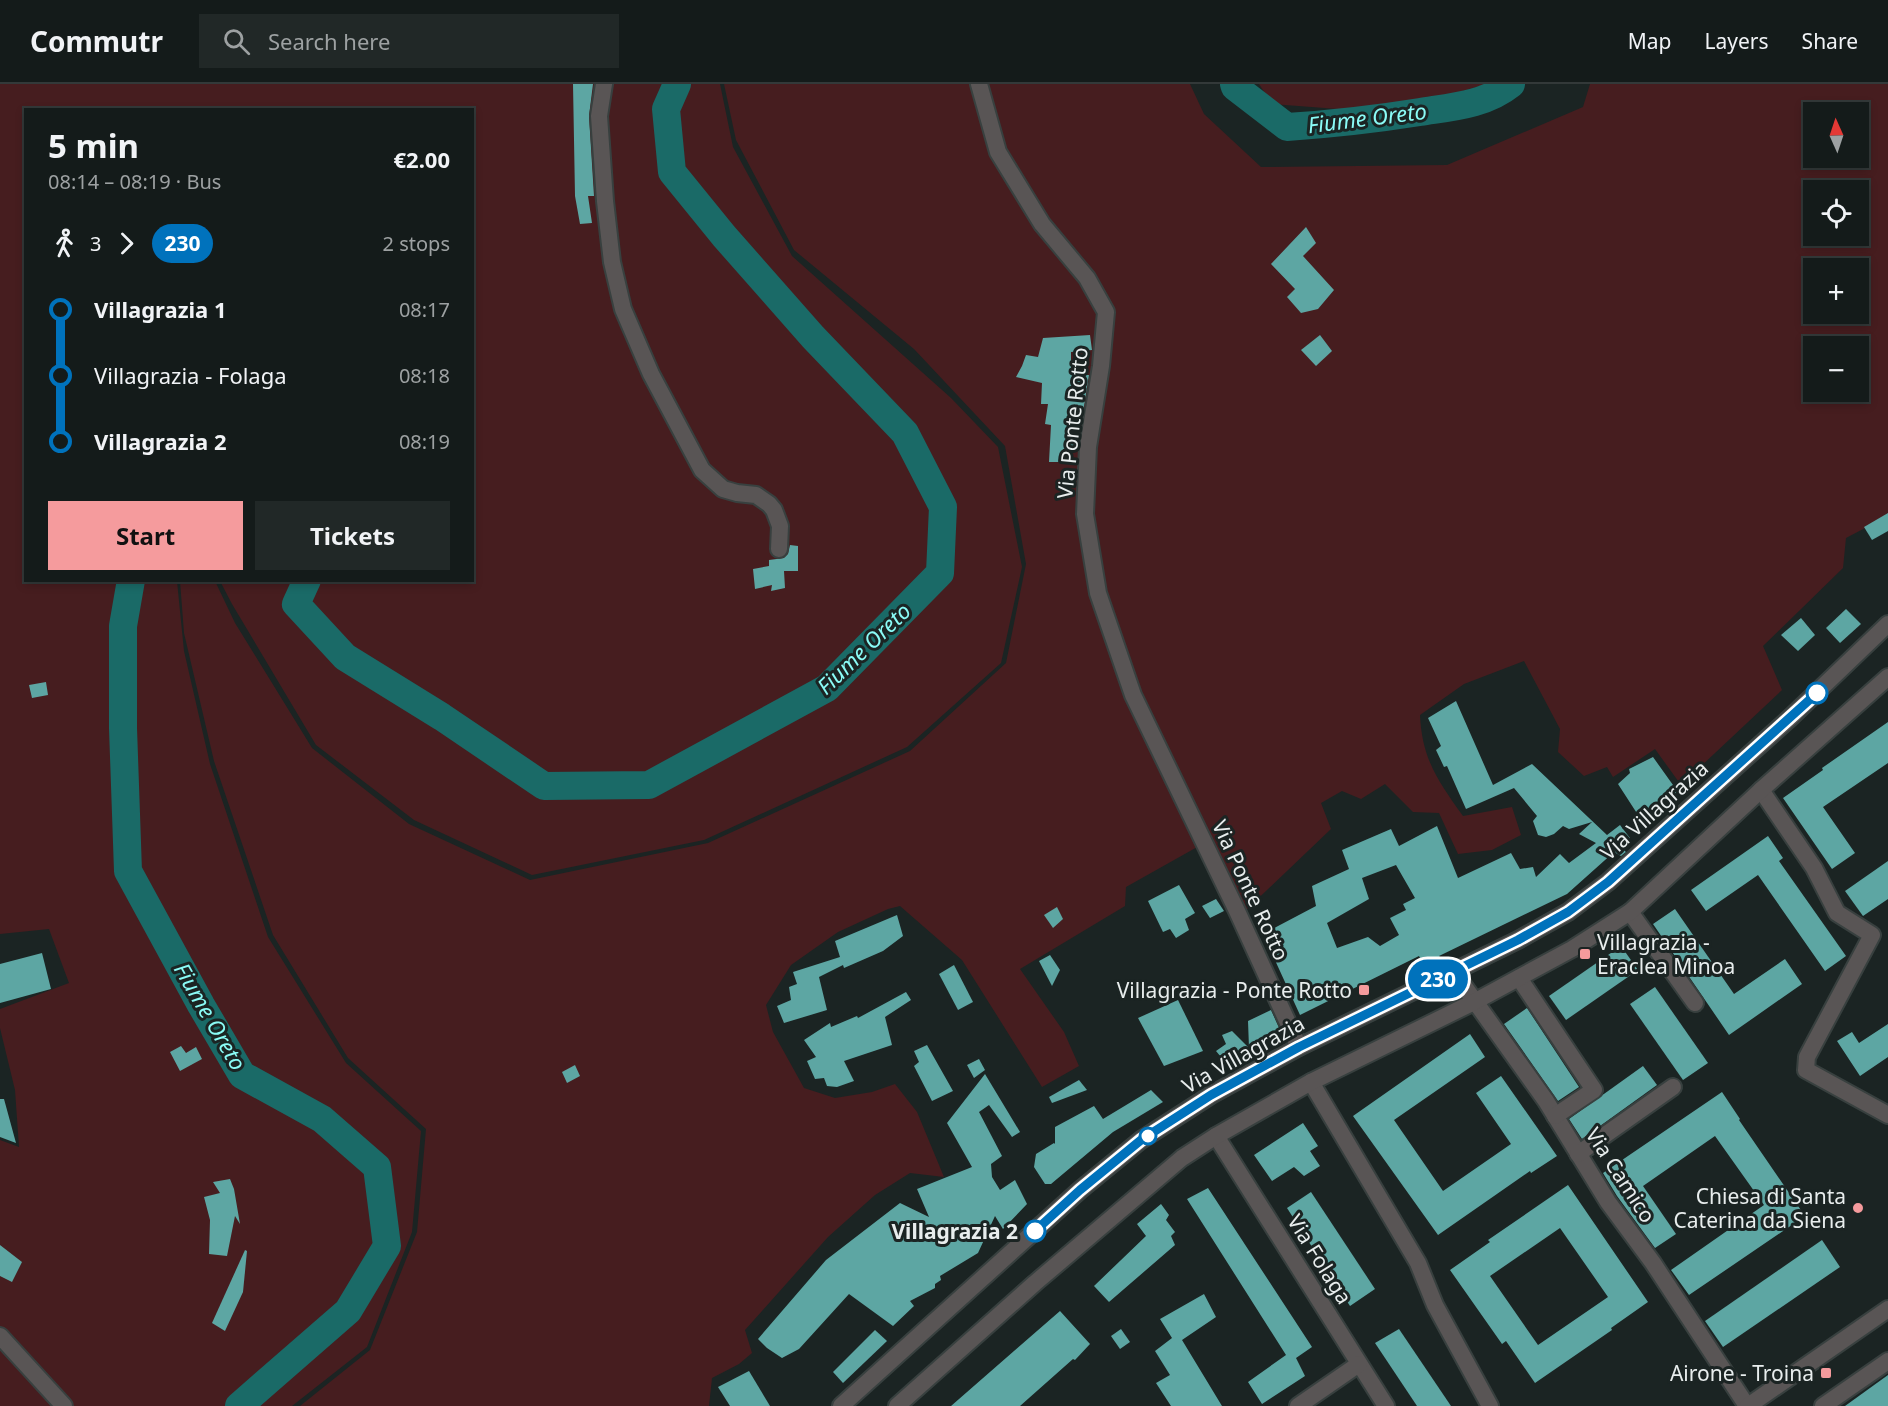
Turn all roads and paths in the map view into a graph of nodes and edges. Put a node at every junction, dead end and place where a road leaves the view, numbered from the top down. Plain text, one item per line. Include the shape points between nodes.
1 (604, 84) edge
2 (979, 84) edge
3 (779, 549) dead end
4 (1888, 624) edge
5 (1888, 677) edge
6 (1761, 790) junction
7 (1630, 912) junction
8 (1880, 932) edge
9 (1454, 972) junction
10 (1519, 978) junction
11 (1474, 1002) junction
12 (1695, 1003) dead end
13 (1299, 1047) junction
14 (1311, 1082) junction
15 (1673, 1087) dead end
16 (1888, 1115) edge
17 (1555, 1116) junction
18 (1216, 1136) junction
19 (1578, 1154) junction
20 (1888, 1309) edge
21 (0, 1336) edge
22 (1888, 1360) edge
23 (1359, 1364) junction
24 (64, 1406) edge
25 (841, 1406) edge
26 (897, 1406) edge
27 (1298, 1406) edge
28 (1386, 1406) edge
29 (1490, 1406) edge
30 (1747, 1406) edge
31 (1823, 1406) edge

1 - 3 street via 599,116 605,201 612,262 623,309 651,374 702,470 723,489 756,495 769,504 780,526
2 - 13 street, Via Ponte Rotto via 998,152 1042,224 1088,278 1106,312 1088,447 1085,514 1098,593 1133,695
4 - 9 street, Via Villagrazia via 1608,882 1558,917
5 - 6 street
6 - 7 street
6 - 8 street via 1814,868 1837,913
7 - 10 street
7 - 12 street
8 - 16 street via 1807,1057 1806,1070
9 - 11 street, Via Camico
9 - 13 street, Via Villagrazia
10 - 11 street
10 - 17 street via 1594,1090
11 - 14 street
11 - 17 street, Via Camico
13 - 25 street, Via Villagrazia via 1211,1095 1141,1140 1080,1190
14 - 18 street
14 - 29 street via 1418,1263 1435,1305
15 - 19 street
17 - 19 street, Via Camico
18 - 23 street, Via Folaga
18 - 26 street via 1173,1166
19 - 30 street, Via Camico
20 - 30 street
21 - 24 street
22 - 31 street
23 - 27 street
23 - 28 street, Via Folaga

